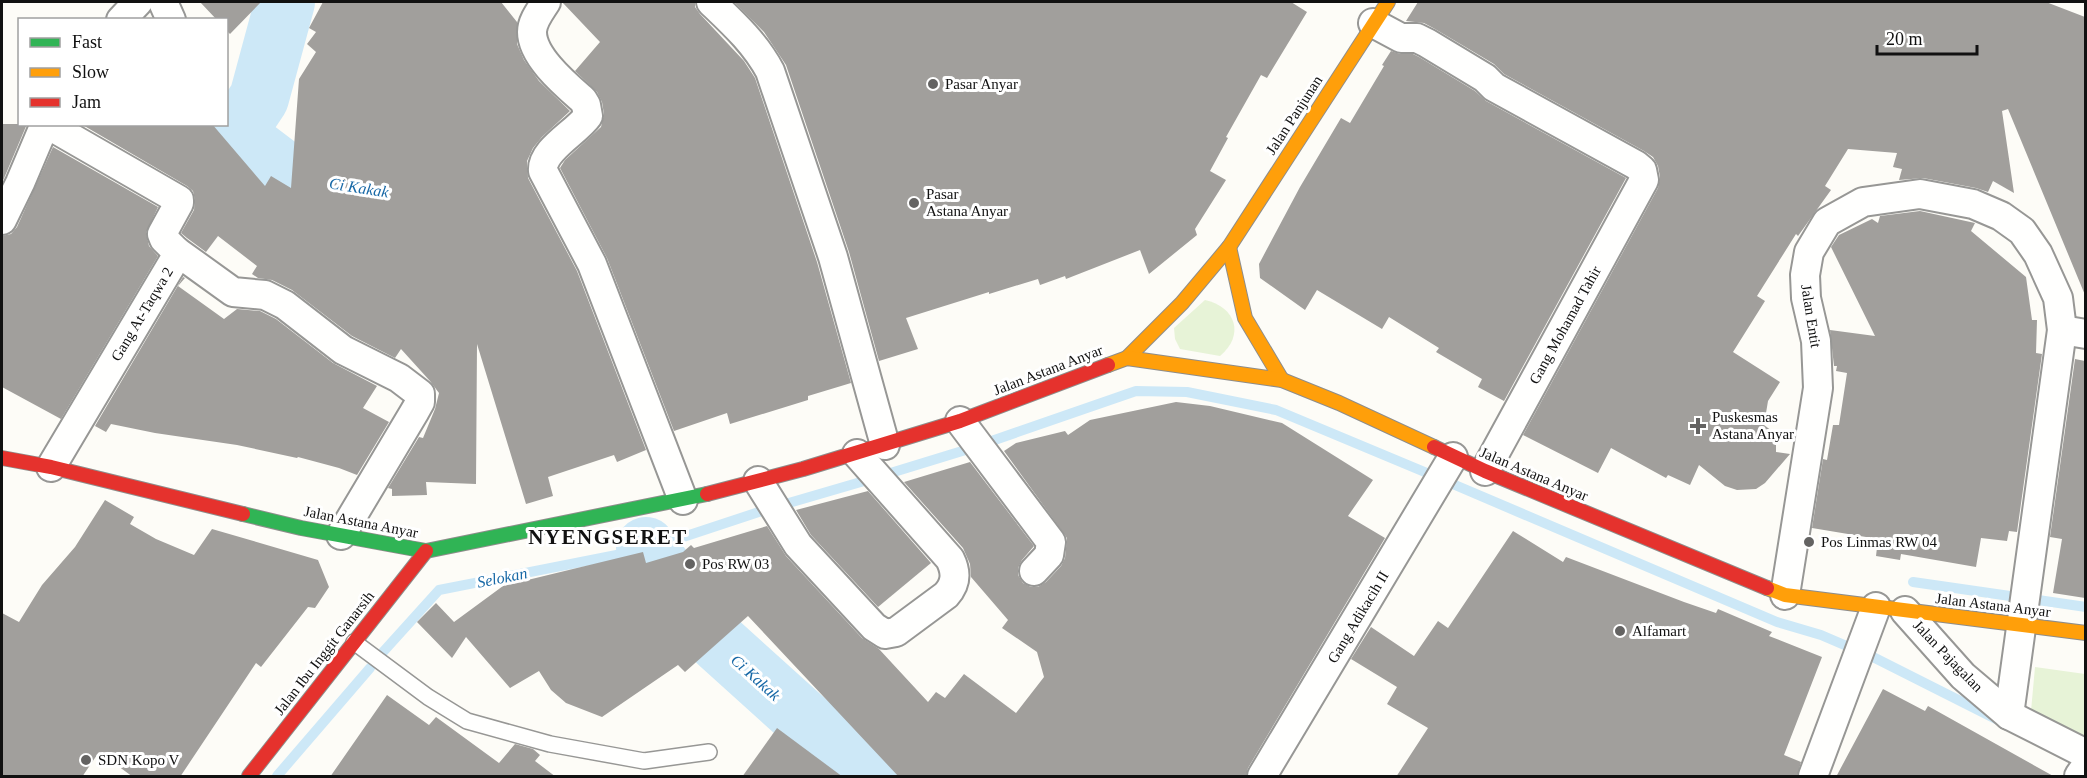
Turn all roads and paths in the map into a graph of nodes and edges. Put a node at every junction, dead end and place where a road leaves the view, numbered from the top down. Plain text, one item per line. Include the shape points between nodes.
1 (138, 2) edge
2 (163, 2) edge
3 (546, 2) edge
4 (711, 2) edge
5 (1380, 12) edge
6 (123, 18) edge
7 (170, 18) edge
8 (45, 126) edge
9 (49, 126) edge
10 (2, 220) edge
11 (1229, 247) junction
12 (176, 251) junction
13 (2074, 332) edge
14 (1127, 357) junction
15 (1282, 380) junction
16 (960, 421) junction
17 (885, 446) junction
18 (857, 454) junction
19 (1453, 457) junction
20 (2, 458) edge
21 (51, 466) junction
22 (1485, 471) junction
23 (758, 481) junction
24 (683, 500) junction
25 (341, 535) junction
26 (426, 551) junction
27 (1034, 570) dead end
28 (1785, 595) junction
29 (1876, 607) junction
30 (1905, 610) junction
31 (2021, 624) junction
32 (2085, 633) edge
33 (354, 642) junction
34 (2009, 715) junction
35 (710, 752) dead end
36 (2085, 754) edge
37 (2085, 766) edge
38 (249, 777) edge
39 (1262, 777) edge
40 (1813, 777) edge
41 (2079, 777) edge

1 - 6 street
2 - 7 street
3 - 24 street via 532,32 536,45 548,65 583,100 588,116 549,152 542,164 543,171 592,264
4 - 17 street via 751,41 770,70 833,256
5 - 11 main road, Jalan Panjunan
5 - 22 street, Gang Mohamad Tahir via 1401,38 1417,38 1494,87 1642,170 1644,180
8 - 10 street
9 - 12 street, Gang At-Taqwa 2 via 178,200 162,234
11 - 14 main road, Jalan Panjunan via 1182,303
11 - 15 main road via 1245,318
12 - 21 street, Gang At-Taqwa 2 via 176,257
12 - 25 street via 233,291 265,295 285,305 343,350 399,378 420,394 420,402
13 - 28 street, Jalan Entit via 2038,254 2022,231 2001,216 1973,204 1920,194 1863,202 1827,222 1809,252 1804,274 1816,341 1818,388
13 - 31 street, Jalan Entit
14 - 15 main road, Jalan Astana Anyar
14 - 16 main road, Jalan Astana Anyar
15 - 19 main road, Jalan Astana Anyar
16 - 17 main road, Jalan Astana Anyar
16 - 27 street via 1051,542 1049,555
17 - 18 main road, Jalan Astana Anyar
18 - 23 main road, Jalan Astana Anyar
18 - 23 street via 955,569 952,588 896,632 885,634 874,627 805,553
19 - 22 main road, Jalan Astana Anyar
19 - 39 street, Gang Adikacih II
20 - 21 main road, Jalan Astana Anyar
21 - 25 main road, Jalan Astana Anyar
22 - 28 main road, Jalan Astana Anyar
23 - 24 main road, Jalan Astana Anyar
24 - 26 main road, Jalan Astana Anyar
25 - 26 main road, Jalan Astana Anyar
26 - 33 main road, Jalan Ibu Inggit Ganarsih
28 - 29 main road, Jalan Astana Anyar
29 - 30 main road, Jalan Astana Anyar
29 - 40 street
30 - 31 main road, Jalan Astana Anyar
30 - 34 street, Jalan Pajagalan via 1963,676
31 - 32 main road, Jalan Astana Anyar
31 - 34 street, Jalan Entit
33 - 35 lane via 467,721 550,744 644,761
33 - 38 main road, Jalan Ibu Inggit Ganarsih
34 - 36 street, Jalan Pajagalan
37 - 41 street

